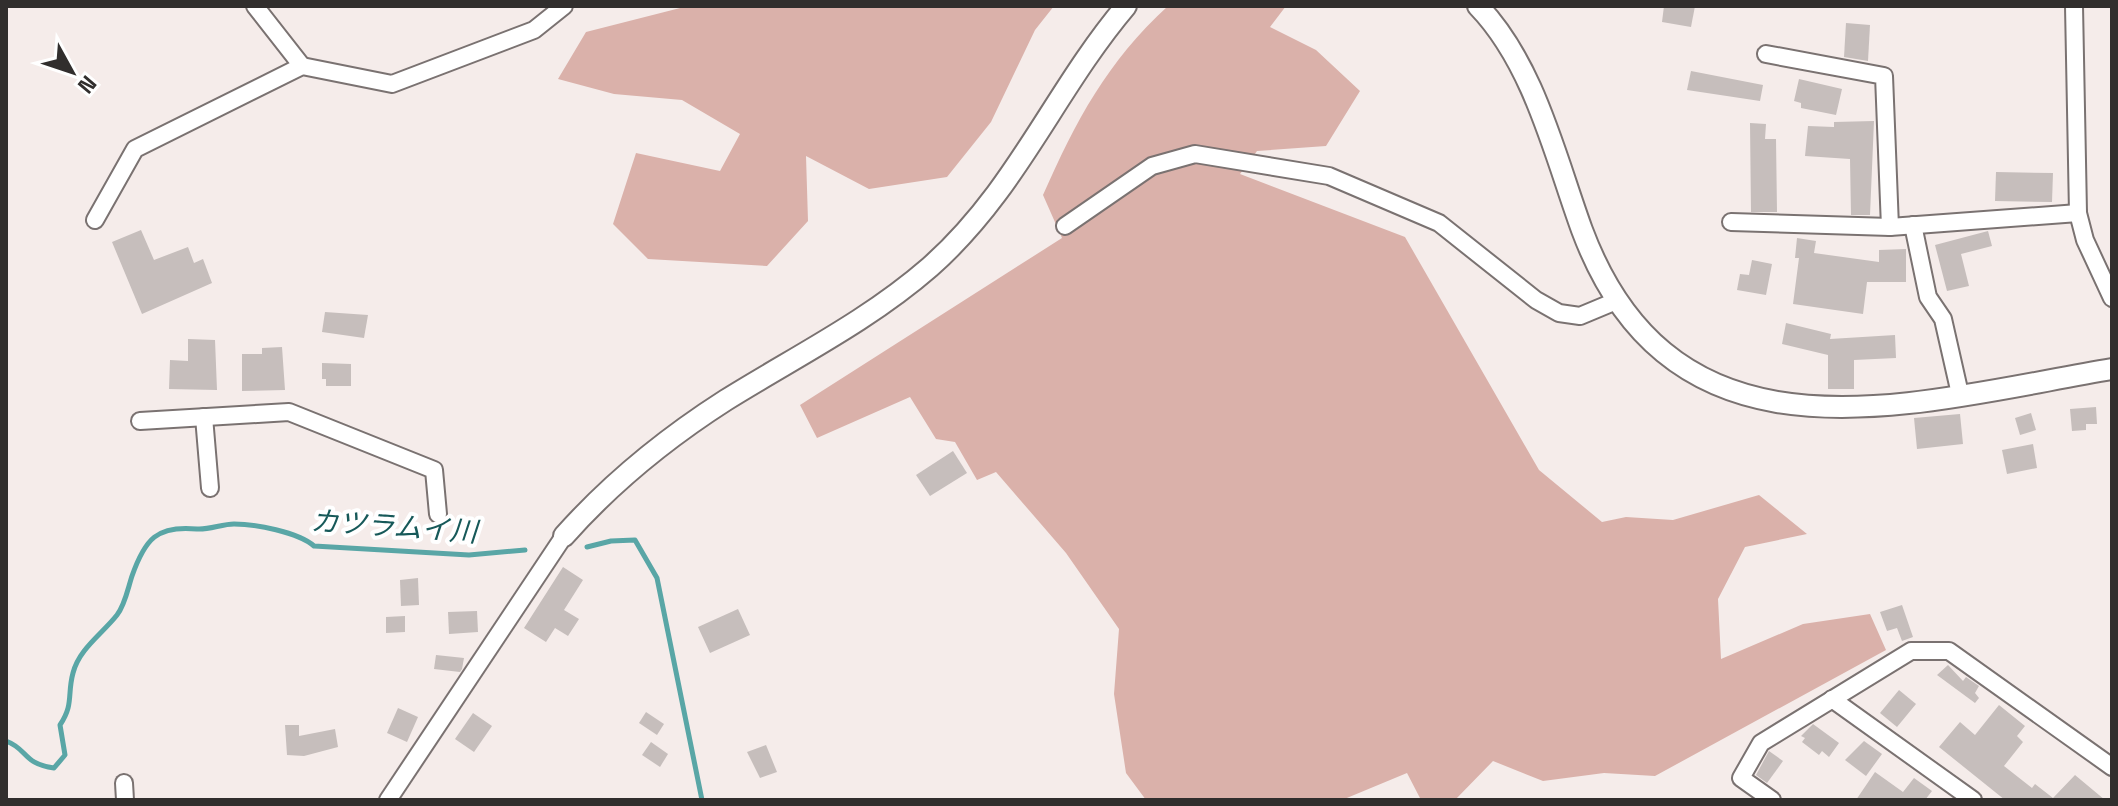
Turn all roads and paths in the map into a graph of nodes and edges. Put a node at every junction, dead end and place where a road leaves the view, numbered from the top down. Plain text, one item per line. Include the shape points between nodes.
1 (255, 6) edge
2 (564, 6) edge
3 (1126, 6) edge
4 (1478, 6) edge
5 (2074, 6) edge
6 (1766, 54) dead end
7 (302, 66) junction
8 (2078, 213) junction
9 (95, 220) dead end
10 (1731, 222) dead end
11 (1913, 225) junction
12 (1065, 226) dead end
13 (1890, 227) junction
14 (2112, 298) edge
15 (1616, 301) junction
16 (2112, 369) edge
17 (1960, 394) junction
18 (204, 417) junction
19 (140, 421) dead end
20 (210, 488) dead end
21 (438, 514) dead end
22 (564, 536) joint
23 (1832, 699) junction
24 (2112, 767) edge
25 (388, 800) edge
26 (1772, 800) edge
27 (1973, 800) edge

1 - 7 street
2 - 7 street via 534,30 392,84
3 - 22 street via 1099,38 1013,175 962,236 928,268 819,345 673,437 597,499
4 - 15 street via 1507,42 1532,94 1590,251
5 - 8 street
6 - 13 street via 1884,76
7 - 9 street via 135,149
8 - 11 street
8 - 14 street
10 - 13 street
11 - 13 street
11 - 17 street via 1928,297 1943,319
12 - 15 street via 1152,166 1195,154 1329,176 1439,223 1559,313 1580,316
15 - 17 street via 1673,361 1759,401 1863,407
16 - 17 street
18 - 19 street
18 - 20 street
18 - 21 street via 289,412 434,470
22 - 25 street
23 - 24 street via 1911,651 1949,651
23 - 26 street via 1761,743 1741,778
23 - 27 street

